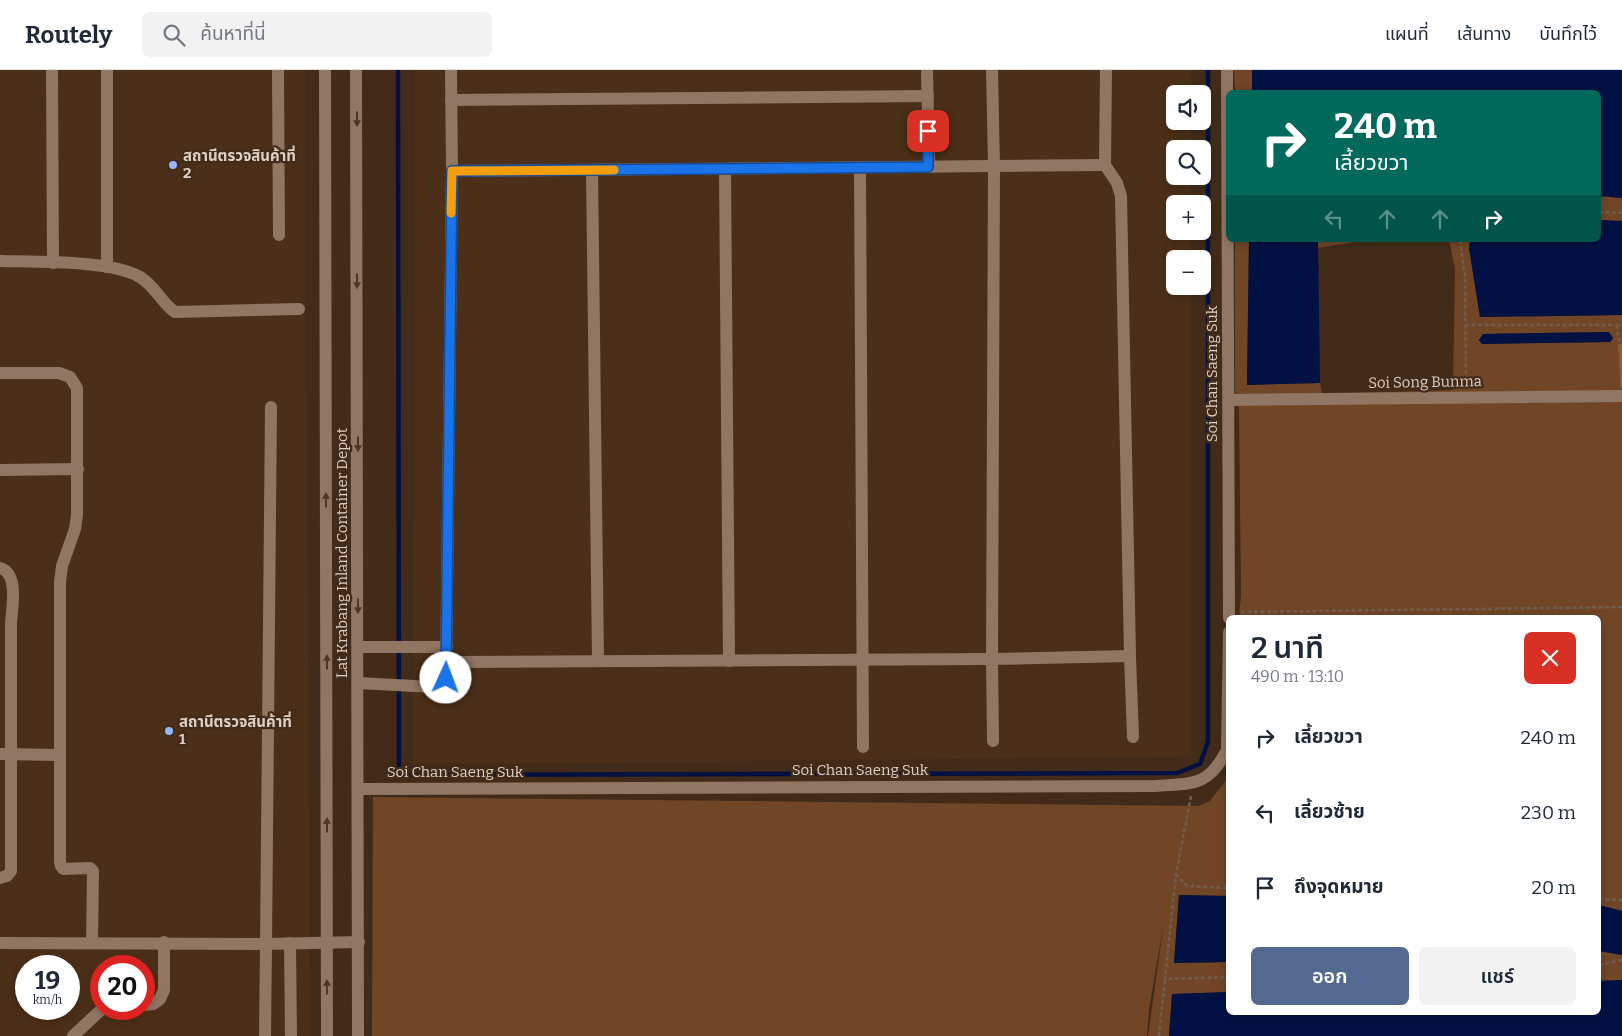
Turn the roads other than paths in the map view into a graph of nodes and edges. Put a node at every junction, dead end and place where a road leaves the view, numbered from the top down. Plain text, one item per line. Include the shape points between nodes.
1 (52, 70) edge
2 (107, 70) edge
3 (278, 70) edge
4 (325, 70) edge
5 (356, 70) edge
6 (451, 70) edge
7 (928, 70) edge
8 (992, 70) edge
9 (1106, 70) edge
10 (1227, 70) edge
11 (1227, 90) edge
12 (928, 96) junction
13 (451, 100) junction
14 (994, 166) junction
15 (1105, 166) junction
16 (928, 167) junction
17 (860, 168) junction
18 (725, 169) junction
19 (592, 170) junction
20 (452, 171) junction
21 (279, 235) dead end
22 (1228, 242) edge
23 (0, 261) edge
24 (53, 263) junction
25 (108, 267) junction
26 (299, 309) dead end
27 (0, 373) edge
28 (1622, 396) edge
29 (1229, 400) junction
30 (271, 407) dead end
31 (78, 469) junction
32 (0, 470) edge
33 (0, 568) edge
34 (1229, 615) edge
35 (6, 623) edge
36 (358, 647) junction
37 (447, 647) junction
38 (1130, 656) junction
39 (992, 659) junction
40 (863, 660) junction
41 (598, 661) junction
42 (729, 661) junction
43 (447, 662) junction
44 (358, 683) junction
45 (6, 688) edge
46 (1134, 737) dead end
47 (993, 741) dead end
48 (864, 747) dead end
49 (1226, 752) edge
50 (6, 754) edge
51 (60, 755) junction
52 (359, 788) junction
53 (6, 820) edge
54 (0, 878) edge
55 (164, 942) junction
56 (359, 942) junction
57 (0, 943) edge
58 (92, 943) junction
59 (290, 943) junction
60 (328, 943) junction
61 (266, 944) junction
62 (155, 1003) edge
63 (90, 1020) edge
64 (73, 1036) edge
65 (264, 1036) edge
66 (291, 1036) edge
67 (327, 1036) edge
68 (358, 1036) edge

1 - 24 street
2 - 25 street
3 - 21 street
60 -> 4 street, Lat Krabang Inland Container Depot
5 -> 36 street, Lat Krabang Inland Container Depot
6 - 13 street
7 - 12 street
8 - 14 street
9 - 15 street
10 - 11 street, Soi Chan Saeng Suk
12 - 13 street
12 - 16 street
13 - 20 street
14 - 15 street
14 - 16 street
14 - 39 street
15 - 38 street via 1121,196
16 - 17 street
17 - 18 street
17 - 40 street
18 - 19 street
18 - 42 street
19 - 20 street
19 - 41 street
20 - 37 street
22 - 29 street, Soi Chan Saeng Suk
23 - 24 street
24 - 25 street
25 - 26 street via 141,278 176,312
27 - 31 street via 54,372 70,377 77,392
28 - 29 street, Soi Song Bunma
29 - 34 street, Soi Chan Saeng Suk
30 - 61 street
31 - 32 street
31 - 51 street via 75,530 62,566 60,582
33 - 35 street via 10,576 13,587
35 - 45 street
36 - 37 street
36 - 44 street, Lat Krabang Inland Container Depot
37 - 43 street
38 - 39 street
38 - 46 street
39 - 40 street
39 - 47 street
40 - 42 street
40 - 48 street
41 - 42 street
41 - 43 street
43 - 44 street via 446,678 433,687
44 - 52 street, Lat Krabang Inland Container Depot
45 - 50 street
49 - 52 street, Soi Chan Saeng Suk via 1206,778 1195,783 1156,786
50 - 51 street
50 - 53 street
51 - 58 street via 60,866 63,869 90,868 93,871
52 - 56 street, Lat Krabang Inland Container Depot
53 - 54 street via 11,871
55 - 58 street
55 - 61 street
55 - 62 street via 164,990
56 - 60 street
56 - 68 street, Lat Krabang Inland Container Depot
57 - 58 street
59 - 60 street
59 - 61 street
59 - 66 street
67 -> 60 street, Lat Krabang Inland Container Depot
61 - 65 street
63 - 64 street

